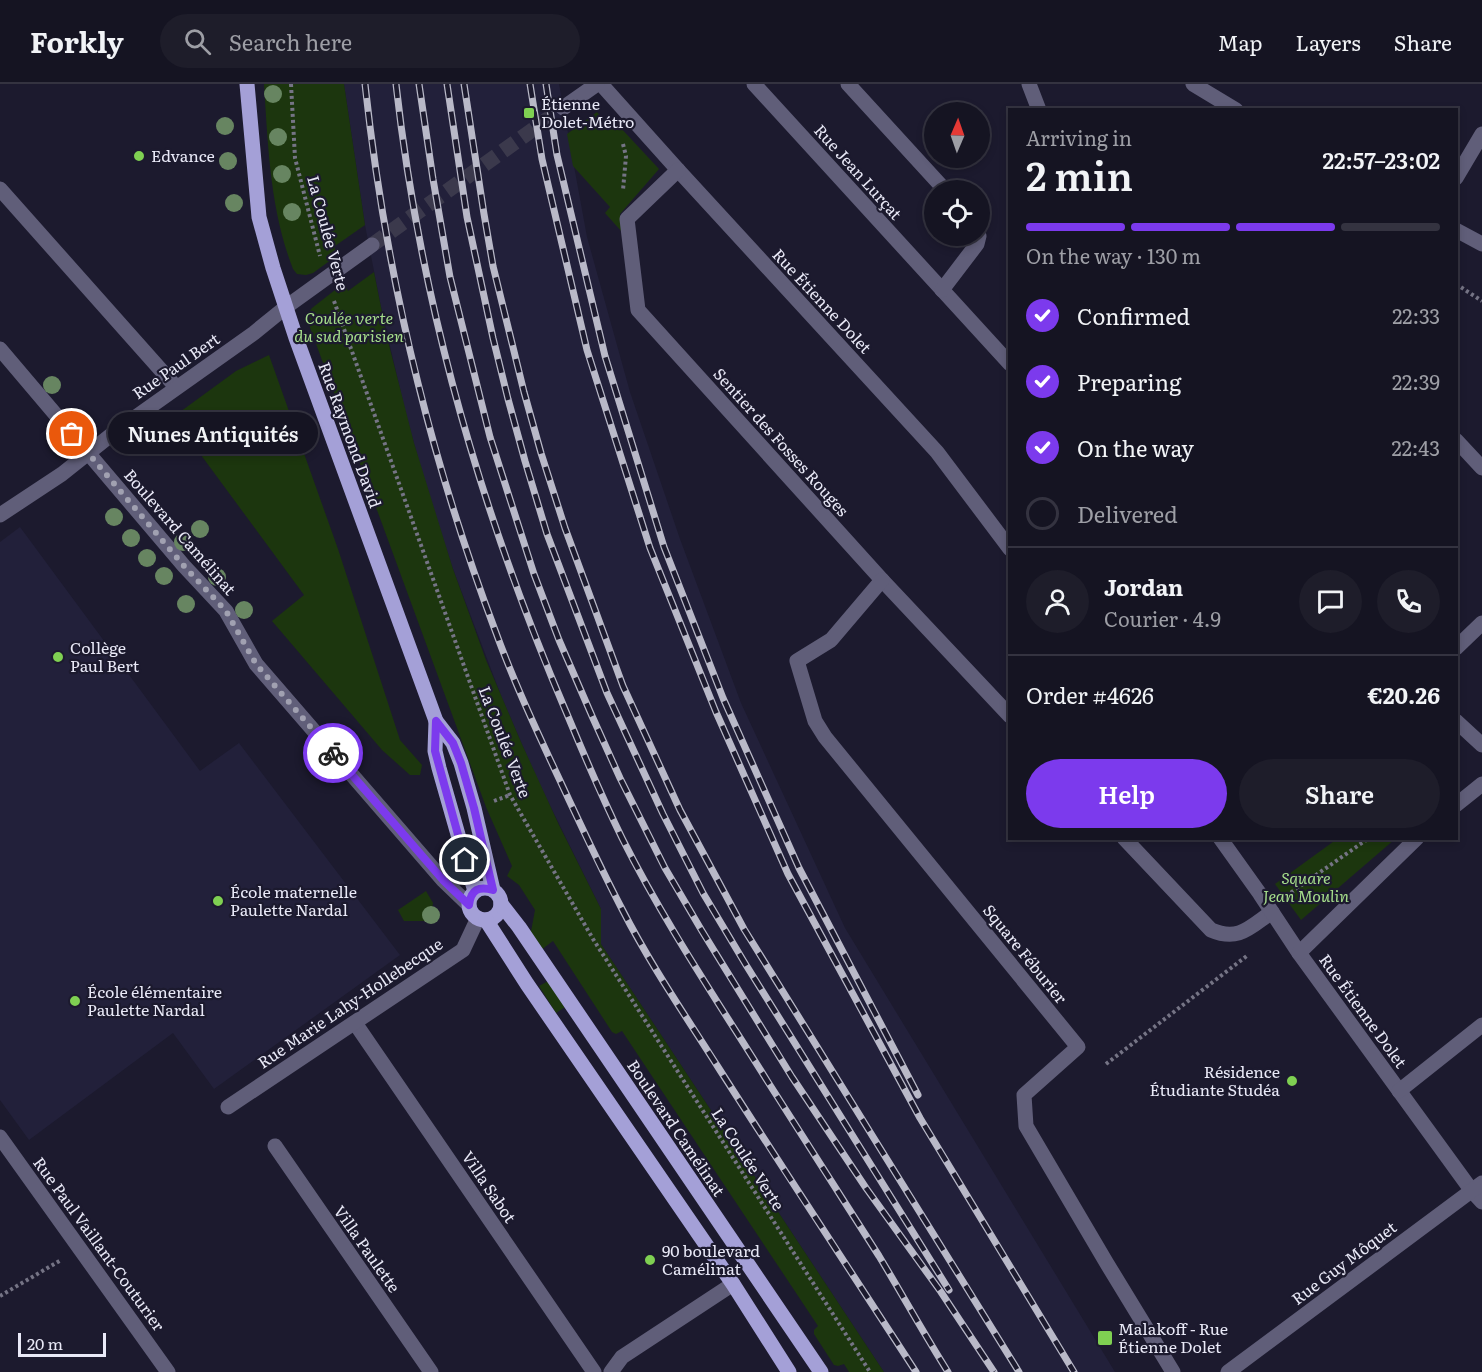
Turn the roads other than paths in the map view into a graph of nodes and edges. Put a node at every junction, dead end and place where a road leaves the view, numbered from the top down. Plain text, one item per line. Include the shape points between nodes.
1 (247, 84) edge
2 (599, 84) edge
3 (848, 84) edge
4 (1029, 84) edge
5 (1193, 84) edge
6 (757, 85) edge
7 (562, 108) tunnel mouth
8 (1038, 108) edge
9 (1233, 108) edge
10 (1482, 134) edge
11 (678, 170) junction
12 (1458, 175) edge
13 (936, 180) edge
14 (0, 189) edge
15 (1458, 231) edge
16 (1482, 244) edge
17 (372, 245) tunnel mouth
18 (975, 246) edge
19 (942, 290) junction
20 (286, 307) junction
21 (0, 349) edge
22 (1008, 362) edge
23 (176, 387) junction
24 (1458, 442) edge
25 (88, 453) junction
26 (1482, 468) edge
27 (0, 515) edge
28 (1008, 546) edge
29 (882, 580) junction
30 (1482, 623) edge
31 (1458, 646) edge
32 (1008, 714) edge
33 (436, 721) junction
34 (1458, 723) edge
35 (1482, 745) edge
36 (1482, 784) edge
37 (1458, 804) edge
38 (1126, 840) edge
39 (1221, 840) edge
40 (1415, 840) edge
41 (493, 890) junction
42 (472, 898) junction
43 (501, 904) junction
44 (1272, 912) junction
45 (482, 919) junction
46 (1299, 953) junction
47 (355, 1023) junction
48 (1482, 1025) edge
49 (1399, 1091) junction
50 (228, 1107) dead end
51 (0, 1137) edge
52 (275, 1146) dead end
53 (1479, 1192) edge
54 (733, 1284) junction
55 (168, 1372) edge
56 (430, 1372) edge
57 (594, 1372) edge
58 (611, 1372) edge
59 (789, 1372) edge
60 (820, 1372) edge
61 (1173, 1372) edge
62 (1228, 1372) edge

1 - 20 main road, Rue Raymond David via 259,218
2 - 7 street
2 - 11 street, Rue Étienne Dolet
3 - 13 street
4 - 8 street
5 - 9 street
6 - 19 street, Rue Jean Lurçat
10 - 12 street
11 - 28 street, Rue Étienne Dolet via 937,452
11 - 29 street, Sentier des Fosses Rouges via 627,219 638,310
14 - 23 street
15 - 16 street
17 - 20 street, Rue Paul Bert
18 - 19 street
19 - 22 street, Rue Jean Lurçat
20 - 23 street, Rue Paul Bert
20 - 33 main road, Rue Raymond David
21 - 25 street, Boulevard Camélinat
23 - 25 street, Rue Paul Bert
24 - 26 street
25 - 27 street, Rue Paul Bert
25 - 42 street, Boulevard Camélinat via 226,611 256,664 443,880
29 - 32 street, Sentier des Fosses Rouges
29 - 61 street, Square Féburier via 831,640 797,661 815,721 1078,1047 1024,1095 1026,1126
30 - 31 street
33 - 41 main road, Rue Raymond David via 453,743 461,763
33 - 42 main road, Rue Raymond David via 435,751
34 - 35 street
36 - 37 street
38 - 44 street via 1210,930 1245,932
39 - 44 street, Rue Étienne Dolet
40 - 46 street
41 - 42 main road via 484,888
41 - 43 main road
42 - 45 main road via 472,912
43 - 45 main road via 493,917
43 - 60 main road, Boulevard Camélinat
44 - 46 street, Rue Étienne Dolet
45 - 47 street, Rue Marie Lahy-Hollebecque via 463,950
45 - 54 main road
46 - 49 street, Rue Étienne Dolet
47 - 50 street, Rue Marie Lahy-Hollebecque
47 - 57 street, Villa Sabot
48 - 49 street
49 - 53 street, Rue Étienne Dolet
51 - 55 street, Rue Paul Vaillant-Couturier
52 - 56 street, Villa Paulette
53 - 62 street, Rue Guy Môquet
54 - 58 street via 622,1358
54 - 59 main road

